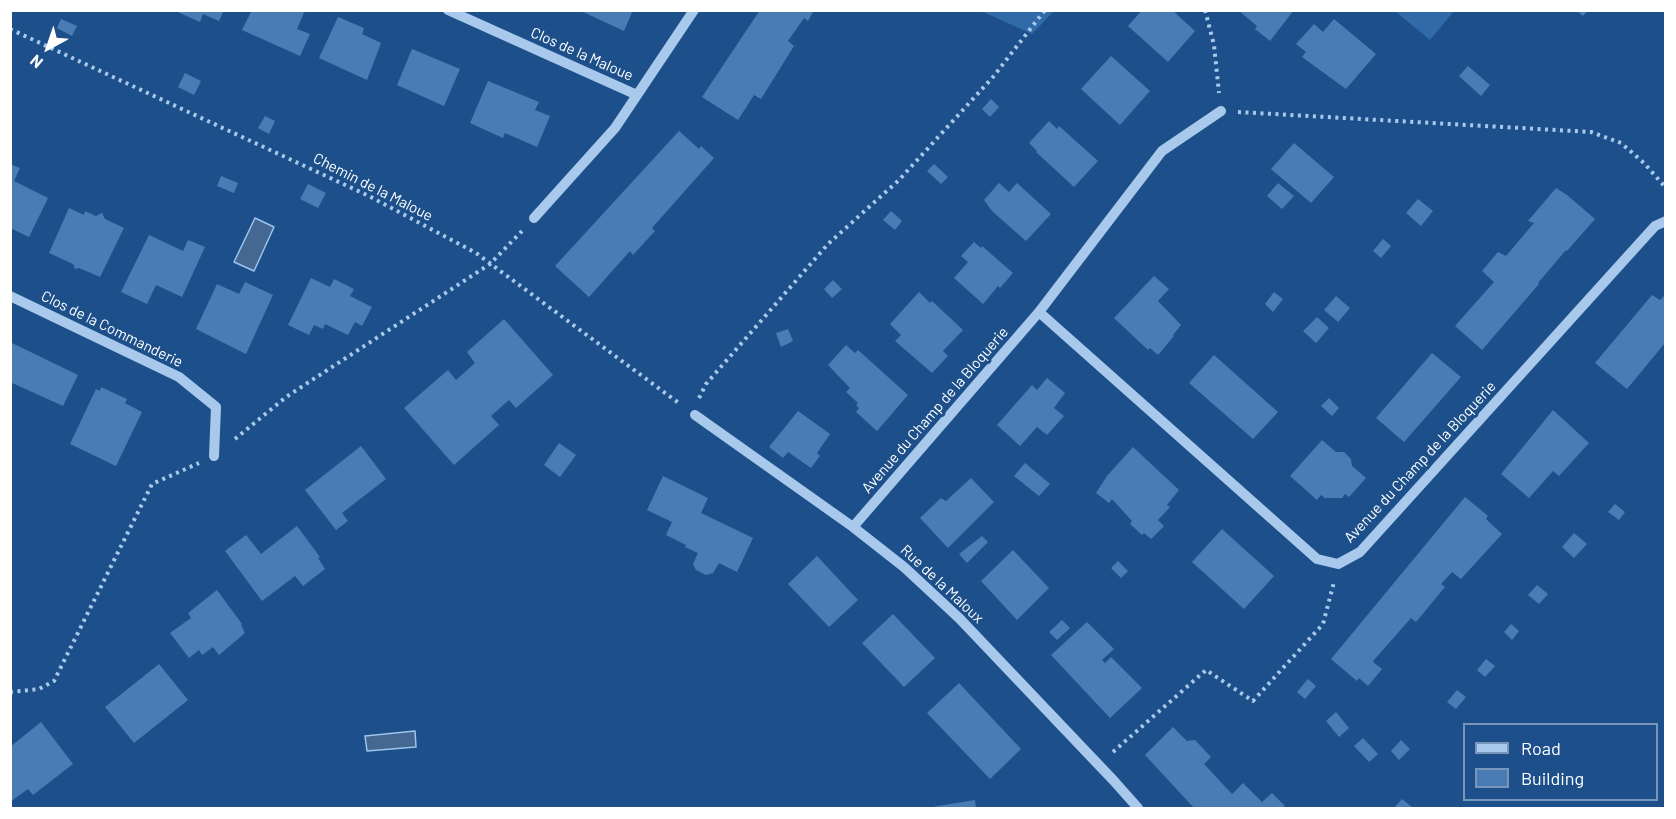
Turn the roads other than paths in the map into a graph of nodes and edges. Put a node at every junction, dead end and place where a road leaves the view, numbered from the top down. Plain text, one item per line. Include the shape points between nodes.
1 (448, 10) edge
2 (694, 10) edge
3 (637, 95) junction
4 (1221, 111) road end
5 (534, 218) road end
6 (1665, 221) edge
7 (10, 296) edge
8 (1040, 312) junction
9 (696, 415) road end
10 (214, 456) road end
11 (854, 527) junction
12 (1138, 808) edge

1 - 3 street, Clos de la Maloue
2 - 3 street, Clos de la Maloue
3 - 5 street, Clos de la Maloue via 615,128
4 - 8 street, Avenue du Champ de la Bloquerie via 1162,151
6 - 8 street, Avenue du Champ de la Bloquerie via 1654,226 1360,552 1338,564 1317,559
7 - 10 street, Clos de la Commanderie via 179,377 216,407
8 - 11 street, Avenue du Champ de la Bloquerie
9 - 11 street, Rue de la Maloux
11 - 12 street, Rue de la Maloux via 959,618

